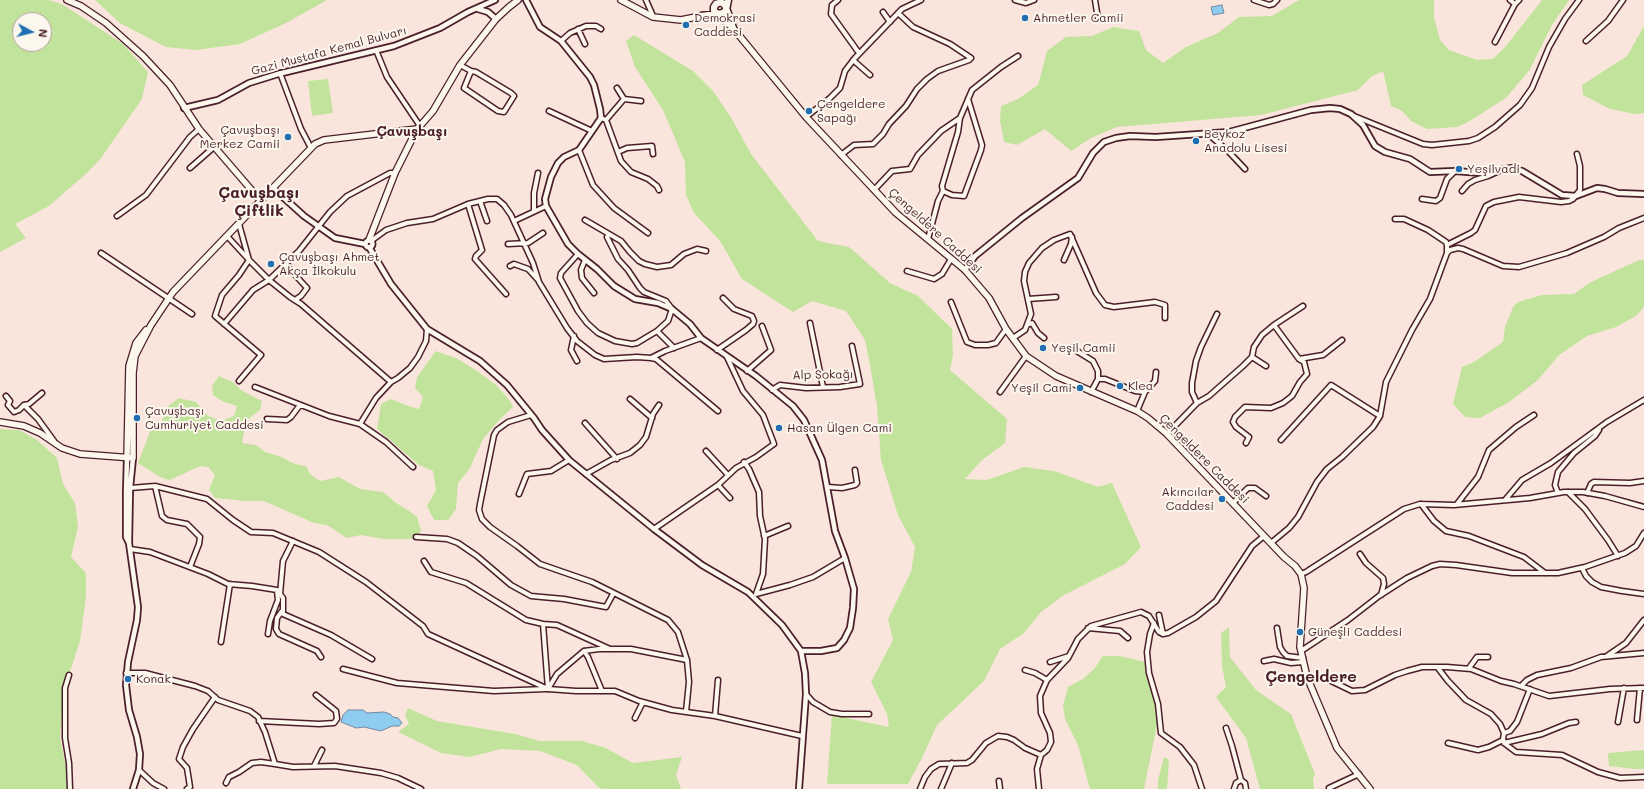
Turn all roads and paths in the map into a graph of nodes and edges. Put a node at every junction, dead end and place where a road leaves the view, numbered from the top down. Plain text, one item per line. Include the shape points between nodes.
1 (67, 0) edge
2 (495, 0) edge
3 (518, 0) edge
4 (526, 0) edge
5 (621, 0) edge
6 (646, 0) edge
7 (728, 0) edge
8 (838, 0) edge
9 (921, 0) edge
10 (1016, 0) edge
11 (1034, 0) edge
12 (1095, 0) edge
13 (1254, 0) edge
14 (1276, 0) edge
15 (1510, 0) edge
16 (1579, 0) edge
17 (1623, 0) edge
18 (716, 1) edge
19 (1517, 2) edge
20 (476, 8) junction
21 (726, 8) junction
22 (884, 12) dead end
23 (898, 13) junction
24 (717, 14) junction
25 (700, 16) junction
26 (653, 17) junction
27 (1098, 18) dead end
28 (496, 19) junction
29 (890, 22) junction
30 (733, 28) junction
31 (601, 29) dead end
32 (578, 30) junction
33 (561, 41) junction
34 (1586, 41) dead end
35 (1495, 42) dead end
36 (585, 44) dead end
37 (376, 50) junction
38 (860, 53) junction
39 (1018, 56) dead end
40 (853, 60) junction
41 (460, 65) junction
42 (471, 71) junction
43 (280, 73) junction
44 (870, 75) dead end
45 (617, 88) dead end
46 (968, 98) junction
47 (624, 99) junction
48 (641, 101) dead end
49 (184, 108) junction
50 (548, 111) dead end
51 (1353, 116) junction
52 (806, 117) junction
53 (601, 118) junction
54 (960, 118) junction
55 (606, 120) junction
56 (419, 127) junction
57 (199, 129) junction
58 (592, 131) junction
59 (1207, 133) junction
60 (214, 147) junction
61 (311, 148) junction
62 (579, 150) junction
63 (618, 152) junction
64 (653, 154) dead end
65 (1577, 154) dead end
66 (841, 155) junction
67 (190, 168) dead end
68 (1245, 169) dead end
69 (1502, 170) junction
70 (1454, 171) junction
71 (395, 173) junction
72 (538, 173) dead end
73 (273, 188) junction
74 (659, 190) dead end
75 (874, 190) junction
76 (944, 191) junction
77 (1462, 191) dead end
78 (1644, 194) edge
79 (1576, 196) junction
80 (1422, 199) dead end
81 (480, 200) junction
82 (261, 201) junction
83 (468, 204) junction
84 (546, 206) junction
85 (534, 211) junction
86 (117, 216) dead end
87 (1644, 218) edge
88 (1395, 219) dead end
89 (585, 220) dead end
90 (487, 221) dead end
91 (514, 221) junction
92 (239, 224) junction
93 (319, 227) junction
94 (543, 233) dead end
95 (648, 233) dead end
96 (609, 234) junction
97 (227, 236) junction
98 (1072, 237) junction
99 (928, 239) junction
100 (368, 243) junction
101 (508, 244) dead end
102 (523, 244) junction
103 (1447, 245) junction
104 (706, 251) dead end
105 (101, 252) dead end
106 (1447, 253) junction
107 (578, 254) junction
108 (952, 259) junction
109 (249, 260) junction
110 (585, 260) junction
111 (1064, 260) dead end
112 (286, 265) junction
113 (510, 266) dead end
114 (966, 270) junction
115 (907, 271) dead end
116 (269, 280) junction
117 (539, 282) junction
118 (594, 293) dead end
119 (506, 294) dead end
120 (1056, 297) dead end
121 (169, 298) junction
122 (723, 298) dead end
123 (1028, 298) junction
124 (295, 300) junction
125 (951, 302) dead end
126 (1304, 306) dead end
127 (672, 309) junction
128 (192, 314) dead end
129 (1217, 314) dead end
130 (1165, 318) dead end
131 (810, 323) dead end
132 (224, 324) junction
133 (1027, 325) junction
134 (1274, 325) junction
135 (762, 326) dead end
136 (427, 328) junction
137 (1006, 329) junction
138 (657, 331) junction
139 (574, 336) junction
140 (701, 338) junction
141 (1013, 338) junction
142 (1044, 338) dead end
143 (1342, 340) dead end
144 (852, 346) dead end
145 (674, 348) junction
146 (1072, 348) dead end
147 (717, 350) junction
148 (1026, 356) junction
149 (727, 357) junction
150 (1252, 357) junction
151 (651, 358) junction
152 (1299, 359) junction
153 (577, 361) dead end
154 (1266, 366) dead end
155 (747, 371) junction
156 (1156, 372) dead end
157 (1098, 378) junction
158 (239, 381) dead end
159 (391, 382) junction
160 (255, 387) dead end
161 (822, 388) junction
162 (772, 390) junction
163 (1000, 392) dead end
164 (1091, 392) junction
165 (1145, 392) junction
166 (42, 393) dead end
167 (6, 396) dead end
168 (630, 399) dead end
169 (1644, 400) edge
170 (1196, 403) junction
171 (300, 404) junction
172 (24, 405) junction
173 (659, 405) dead end
174 (718, 411) dead end
175 (1137, 412) junction
176 (531, 414) junction
177 (1534, 415) dead end
178 (1380, 416) junction
179 (267, 418) dead end
180 (652, 418) junction
181 (0, 422) edge
182 (360, 424) junction
183 (585, 424) dead end
184 (1600, 428) junction
185 (1167, 434) junction
186 (1281, 440) dead end
187 (1246, 443) dead end
188 (56, 445) junction
189 (706, 451) dead end
190 (130, 458) junction
191 (617, 459) junction
192 (569, 460) junction
193 (744, 462) junction
194 (413, 467) dead end
195 (855, 470) dead end
196 (586, 474) junction
197 (728, 475) junction
198 (1644, 481) edge
199 (718, 484) junction
200 (156, 486) junction
201 (828, 487) junction
202 (130, 488) junction
203 (1568, 492) junction
204 (1558, 493) junction
205 (1587, 493) junction
206 (519, 494) dead end
207 (1266, 496) dead end
208 (730, 498) dead end
209 (1505, 500) junction
210 (1233, 503) junction
211 (1421, 504) junction
212 (1457, 504) junction
213 (1644, 507) edge
214 (788, 526) dead end
215 (654, 530) junction
216 (1644, 533) edge
217 (764, 536) junction
218 (1264, 536) junction
219 (416, 537) dead end
220 (293, 541) junction
221 (129, 543) junction
222 (1271, 543) junction
223 (130, 549) junction
224 (1360, 554) dead end
225 (1618, 556) junction
226 (845, 558) junction
227 (424, 561) dead end
228 (190, 567) junction
229 (1582, 568) junction
230 (1545, 573) junction
231 (1301, 574) junction
232 (230, 584) junction
233 (278, 592) junction
234 (613, 594) junction
235 (754, 594) junction
236 (1644, 594) edge
237 (1382, 595) junction
238 (283, 611) junction
239 (1159, 615) dead end
240 (1644, 620) edge
241 (1154, 623) junction
242 (543, 624) junction
243 (1088, 628) junction
244 (1277, 628) dead end
245 (268, 634) dead end
246 (1163, 634) junction
247 (1128, 638) dead end
248 (221, 642) dead end
249 (610, 649) junction
250 (584, 651) junction
251 (801, 651) junction
252 (1301, 651) junction
253 (1644, 653) edge
254 (1069, 656) junction
255 (1607, 656) junction
256 (321, 657) dead end
257 (1488, 657) dead end
258 (372, 659) dead end
259 (687, 660) junction
260 (1303, 660) junction
261 (1264, 661) dead end
262 (1050, 662) dead end
263 (1438, 668) junction
264 (1470, 668) junction
265 (342, 669) dead end
266 (1025, 670) dead end
267 (126, 673) junction
268 (69, 675) dead end
269 (718, 680) dead end
270 (1047, 680) junction
271 (1308, 680) junction
272 (1521, 686) junction
273 (1624, 688) junction
274 (1642, 688) edge
275 (1530, 689) junction
276 (548, 690) junction
277 (602, 691) junction
278 (806, 694) junction
279 (316, 695) dead end
280 (215, 697) junction
281 (643, 702) junction
282 (686, 712) junction
283 (869, 714) dead end
284 (715, 716) junction
285 (635, 718) dead end
286 (1637, 720) dead end
287 (259, 721) junction
288 (1576, 722) dead end
289 (1618, 722) dead end
290 (1226, 728) dead end
291 (1504, 733) junction
292 (802, 736) junction
293 (1503, 742) junction
294 (1448, 743) dead end
295 (322, 750) dead end
296 (1041, 755) junction
297 (952, 763) junction
298 (275, 764) junction
299 (314, 766) junction
300 (139, 770) junction
301 (1358, 774) junction
302 (1644, 777) edge
303 (1240, 780) junction
304 (998, 781) dead end
305 (226, 783) dead end
306 (1329, 788) edge
307 (70, 789) edge
308 (133, 789) edge
309 (164, 789) edge
310 (187, 789) edge
311 (421, 789) edge
312 (799, 789) edge
313 (920, 789) edge
314 (940, 789) edge
315 (1000, 789) edge
316 (1039, 789) edge
317 (1202, 789) edge
318 (1234, 789) edge
319 (1246, 789) edge
320 (1370, 789) edge

1 - 49 main road via 106,23 143,56 170,85
2 - 20 street, Gazi Mustafa Kemal Bulvarı
3 - 28 main road
4 - 33 street via 540,27
5 - 26 main road
6 - 26 street
7 - 21 main road
8 - 38 street via 832,5 831,14
9 - 23 street
10 - 11 street via 1026,3
12 - 27 street
13 - 14 street via 1269,5 1274,4
15 - 19 street
16 - 51 street via 1549,47 1532,88 1520,105 1478,138 1469,141 1423,144
17 - 34 street via 1608,20
18 - 21 main road via 725,4
18 - 24 main road via 714,9
18 - 25 main road
19 - 35 street
20 - 28 street via 488,12
20 - 37 street, Gazi Mustafa Kemal Bulvarı via 434,30 394,46
21 - 24 main road via 723,13
21 - 30 main road
22 - 29 street
23 - 29 street
23 - 66 street via 913,27 950,44 971,58 938,71 927,79 873,144 854,145
24 - 25 main road
24 - 30 main road
25 - 26 main road via 681,20
28 - 41 main road
29 - 38 street
30 - 52 main road, Çengeldere Caddesi
31 - 32 street via 591,25
32 - 33 street
32 - 36 street
33 - 53 street via 590,77
37 - 43 street, Gazi Mustafa Kemal Bulvarı
37 - 56 street via 387,77
38 - 40 street
39 - 46 street via 972,90
40 - 44 street
40 - 52 street via 845,71 840,88
41 - 42 street
41 - 56 main road via 433,111
42 - 42 street via 514,96 504,112 498,111 464,88
43 - 49 street, Gazi Mustafa Kemal Bulvarı via 249,83 218,100
43 - 61 street
45 - 47 street
46 - 54 street
46 - 76 street via 982,145 981,150 964,196
47 - 48 street
47 - 55 street
49 - 57 main road
50 - 58 street
51 - 59 street via 1340,109 1311,110 1229,132
51 - 70 street via 1363,125 1375,146 1385,152 1410,159 1430,172
52 - 66 main road, Çengeldere Caddesi
53 - 55 street
53 - 58 street
54 - 75 street via 918,155 910,169 892,171
54 - 76 street via 942,186
55 - 63 street
56 - 61 main road via 324,140
56 - 71 main road
57 - 60 main road
57 - 86 street via 146,194
58 - 62 street
59 - 68 street
59 - 114 street via 1156,137 1130,136 1104,142 1093,153 1078,178 1010,227 975,256
60 - 67 street
60 - 82 main road
61 - 73 main road
62 - 84 street via 558,163 551,177 545,199
62 - 95 street via 593,185 614,208
63 - 64 street via 627,148 652,146
63 - 74 street via 621,161 631,172 648,179
65 - 79 street via 1581,179 1580,190
66 - 75 main road, Çengeldere Caddesi
69 - 70 street via 1481,173
69 - 77 street via 1475,180
69 - 79 street via 1512,168 1522,171 1562,195
70 - 80 street via 1447,179 1440,198
71 - 93 street via 390,173 347,196
71 - 100 main road
72 - 85 street
73 - 82 main road
73 - 93 street
75 - 99 main road, Çengeldere Caddesi via 896,213
76 - 99 street via 938,201
78 - 79 street via 1618,193 1597,188
79 - 103 street via 1570,202 1519,197 1494,202 1486,206 1471,234
81 - 83 street
81 - 90 street
81 - 91 street via 497,199
82 - 92 main road
83 - 100 street via 434,219 407,223 386,230
83 - 119 street via 482,250 475,259
84 - 85 street
84 - 107 street via 568,244
85 - 91 street
87 - 106 street via 1567,253 1519,267 1503,266 1458,248
88 - 103 street via 1404,219 1428,230
89 - 96 street
91 - 102 street
92 - 97 main road
92 - 109 street
93 - 100 street via 335,238
93 - 112 street
94 - 102 street
96 - 104 street via 621,241 645,264 657,267 671,266 684,254 693,250
96 - 127 street via 618,259 640,288 666,301
97 - 109 street
97 - 121 main road
98 - 111 street
98 - 123 street via 1070,234 1054,240 1042,248 1029,263 1024,281
98 - 130 street via 1096,294 1105,305 1114,307 1155,302 1165,305
99 - 108 main road, Çengeldere Caddesi
100 - 136 street via 391,284
101 - 102 street
102 - 117 street
103 - 106 street
105 - 121 street
106 - 178 street via 1430,299 1386,382
107 - 110 street
107 - 138 street via 561,273 560,278 578,311 591,328 615,342 632,344
108 - 114 main road, Çengeldere Caddesi
108 - 115 street via 942,274 934,279
109 - 116 street
109 - 132 street via 240,275 222,295 215,316
110 - 118 street via 581,270 582,278
110 - 127 street via 614,286 635,299 658,303
112 - 116 street
112 - 124 street via 307,288
113 - 117 street via 514,264 528,269
114 - 137 main road, Çengeldere Caddesi via 989,298
116 - 124 street
116 - 132 street via 254,290
117 - 139 street
120 - 123 street
121 - 128 street
121 - 190 main road via 137,350 133,365
122 - 147 street via 734,309 752,316 754,321 746,330
123 - 133 street via 1031,314
124 - 159 street
125 - 137 street via 967,342 975,345 996,343
126 - 134 street
127 - 138 street via 668,321
127 - 140 street via 690,324
129 - 170 street via 1196,361 1192,382
131 - 161 street
132 - 158 street via 261,355
133 - 141 street via 1025,330
133 - 142 street via 1032,323
134 - 150 street via 1262,335 1254,347
134 - 152 street
135 - 155 street via 771,350
136 - 159 street via 426,341 418,357 410,368
136 - 176 street via 480,361 507,385
137 - 141 main road, Çengeldere Caddesi
138 - 145 street
139 - 151 street via 595,355 604,359
139 - 153 street via 571,350
140 - 145 street
140 - 147 street
141 - 148 main road, Çengeldere Caddesi
143 - 152 street via 1323,355
144 - 161 street, Alp Sokağı via 860,384
145 - 151 street
146 - 157 street via 1093,361
147 - 149 street
148 - 163 street
148 - 164 main road, Çengeldere Caddesi via 1056,376
149 - 155 street
149 - 193 street via 743,391 763,415 774,444
150 - 154 street
150 - 170 street via 1208,396
151 - 174 street via 656,359
152 - 187 street via 1304,362 1308,374 1292,396 1271,408 1245,407 1235,416 1236,426 1249,438
155 - 162 street
156 - 165 street via 1155,380
157 - 164 street
157 - 165 street
159 - 182 street via 376,398
160 - 171 street
161 - 162 street, Alp Sokağı via 780,386
162 - 201 street via 793,406 804,420 822,460
164 - 175 main road, Çengeldere Caddesi
165 - 175 street
166 - 172 street
167 - 172 street via 10,400 8,405 14,412
168 - 180 street
169 - 184 street
170 - 185 street
171 - 179 street via 287,420
171 - 182 street via 329,416
172 - 188 street via 38,419
173 - 180 street
175 - 185 main road, Çengeldere Caddesi
176 - 192 street
176 - 234 street via 508,422 494,435 480,515 490,527 540,564 586,580
177 - 212 street via 1489,450 1478,477
178 - 186 street via 1331,386
178 - 222 street via 1362,438 1327,469 1298,517
180 - 191 street via 646,437 630,453
181 - 188 main road via 24,426 40,433
182 - 194 street via 386,442
183 - 191 street
184 - 204 street via 1558,472 1555,485
184 - 209 street via 1522,480
185 - 210 main road, Çengeldere Caddesi
188 - 190 main road via 80,454
189 - 197 street
190 - 202 street
190 - 221 street via 126,492 126,537
191 - 196 street
192 - 196 street
192 - 206 street via 551,471 527,474
193 - 197 street
193 - 217 street via 759,492
195 - 201 street via 858,483 855,485 842,488
196 - 215 street
197 - 199 street
198 - 205 street via 1594,482
199 - 208 street
199 - 215 street
200 - 202 street
200 - 220 street via 207,499 251,532 273,533
200 - 228 street via 162,516 167,520 187,524 200,537
201 - 226 street via 835,531
202 - 221 street
203 - 204 street
203 - 205 street
203 - 225 street via 1585,509
204 - 209 street
205 - 213 street
207 - 210 street via 1255,488 1248,488
209 - 212 street
210 - 218 main road, Çengeldere Caddesi
211 - 212 street
211 - 230 street via 1434,521 1446,531 1469,536 1524,557
211 - 231 street via 1404,509
214 - 217 street
215 - 235 street via 702,565
216 - 225 street via 1636,546
217 - 235 street via 763,574
218 - 222 main road, Çengeldere Caddesi
218 - 246 street via 1252,546 1216,601 1196,617
219 - 234 street via 447,539 458,543 514,588 531,596 606,607
220 - 233 street via 283,561
220 - 276 street via 318,552 366,582 423,626 428,634
221 - 223 street
222 - 231 main road, Çengeldere Caddesi
223 - 228 street via 150,552
223 - 267 street via 138,607
224 - 237 street via 1383,578
225 - 229 street
226 - 235 street via 813,577
226 - 251 street via 854,589 850,628 837,648
227 - 242 street via 431,572 466,583 526,620
228 - 232 street
229 - 230 street
229 - 236 street via 1586,576 1601,587
230 - 237 street via 1512,573 1440,564 1407,578
231 - 252 main road via 1304,588
232 - 233 street via 268,588
232 - 248 street
233 - 238 street via 283,598
233 - 245 street
234 - 259 street via 668,620 678,632
235 - 251 street
237 - 252 street
238 - 256 street via 277,618 276,629 279,634 317,651
238 - 258 street via 282,614 331,635
239 - 246 street
240 - 255 street via 1626,643
241 - 243 street via 1149,616 1141,612
241 - 246 street
241 - 317 street via 1147,652 1161,733 1180,747 1194,765
242 - 249 street via 557,625
242 - 276 street
243 - 247 street via 1120,631
243 - 254 street via 1078,639
244 - 260 street via 1283,652 1287,656
249 - 250 street
249 - 259 street via 631,649
250 - 276 street via 557,674
250 - 277 street
251 - 278 street via 806,672
252 - 260 main road
253 - 255 street
254 - 262 street
254 - 270 street
255 - 272 street via 1572,668 1537,675
257 - 264 street via 1478,658
259 - 282 street via 689,682
260 - 261 street via 1291,663 1274,659
260 - 271 main road
263 - 264 street
263 - 271 street via 1422,667 1407,671 1365,690 1352,691 1325,678
263 - 291 street via 1466,700 1491,714
264 - 272 street
265 - 276 street via 397,683 494,691
266 - 270 street
267 - 280 street via 145,673 169,678 208,691
267 - 300 street via 126,698 139,746
268 - 307 street via 65,688 65,738
269 - 284 street
270 - 296 street via 1040,696 1041,713 1050,733 1050,742 1047,750
271 - 301 main road via 1338,748
272 - 275 street
273 - 274 street
273 - 275 street via 1549,696
273 - 289 street
274 - 286 street
275 - 291 street via 1517,722 1510,731
276 - 277 street
277 - 281 street via 615,691
278 - 283 street via 812,702 830,712
278 - 292 street
279 - 287 street via 336,712 337,719 334,723
280 - 287 street via 250,711
280 - 310 street via 193,729 179,759 187,768 190,787
281 - 282 street
281 - 285 street
282 - 284 street
284 - 292 street
287 - 298 street
288 - 293 street via 1542,734
290 - 303 street
291 - 293 street
292 - 312 street
293 - 294 street via 1478,750
293 - 302 street via 1516,752 1562,755 1598,772 1620,778
295 - 299 street
296 - 297 street via 1014,740 998,736 986,743 967,763
296 - 316 street via 1037,769
297 - 313 street via 940,764 931,769
297 - 314 street
298 - 299 street
298 - 305 street via 252,763 229,777
299 - 311 street via 335,766 381,773
300 - 308 street
300 - 309 street
301 - 306 street
301 - 320 main road
303 - 318 street
303 - 319 street via 1245,782
304 - 315 street

